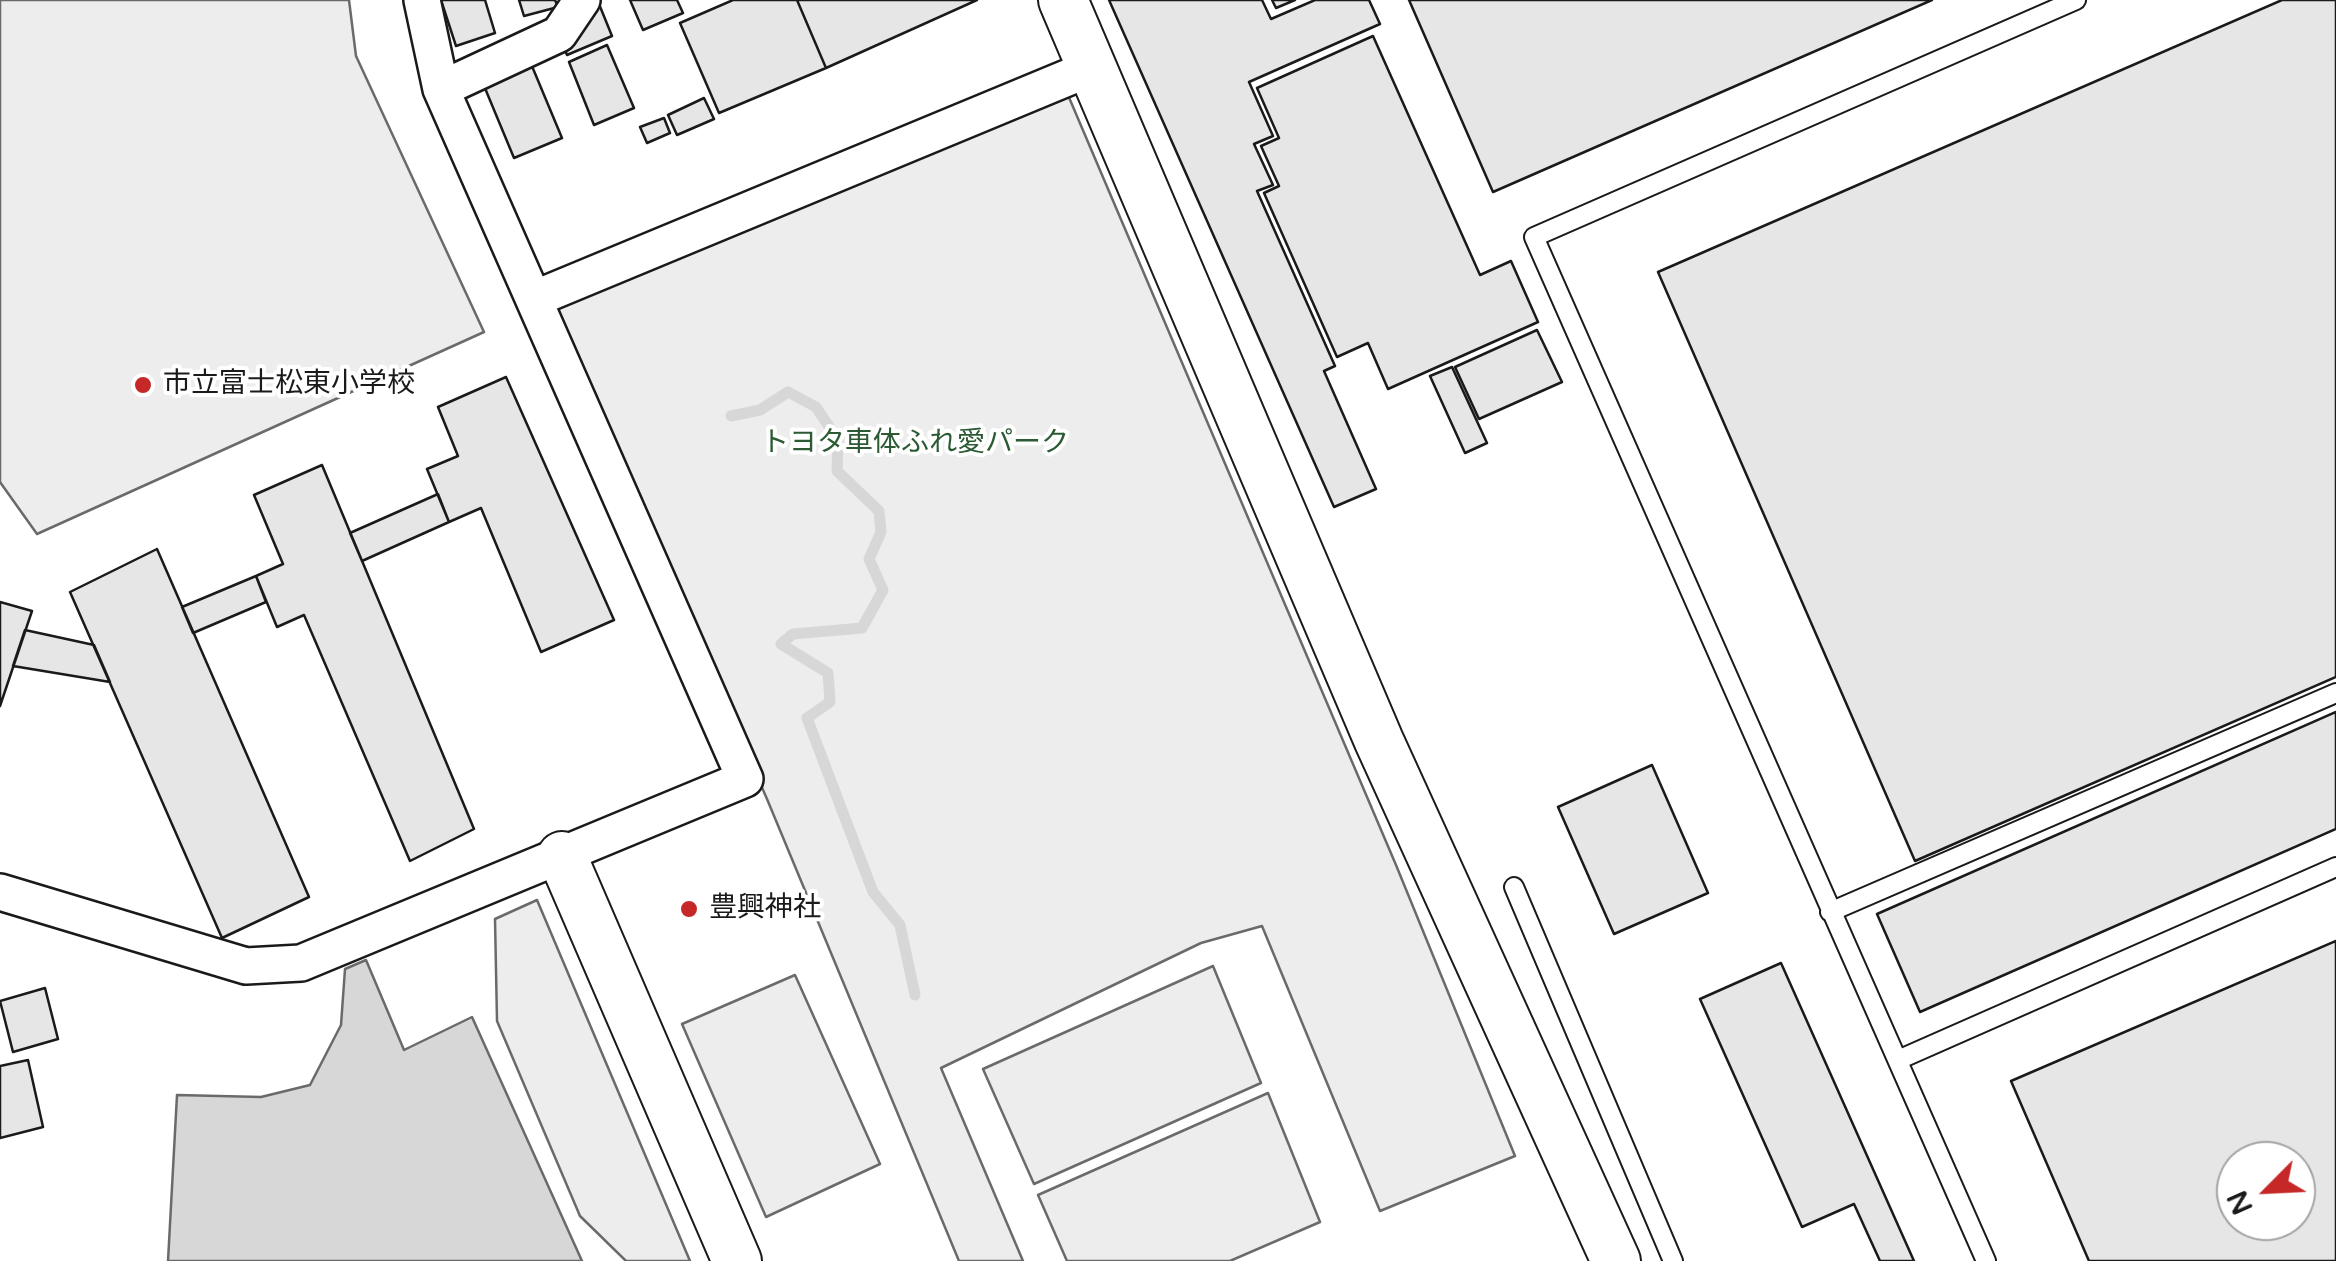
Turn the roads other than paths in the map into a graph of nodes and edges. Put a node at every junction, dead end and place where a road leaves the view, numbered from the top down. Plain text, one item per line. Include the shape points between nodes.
1 (422, 0) edge
2 (582, 0) edge
3 (1063, 0) edge
4 (2076, 0) edge
5 (1091, 68) junction
6 (441, 89) junction
7 (534, 299) junction
8 (2336, 693) edge
9 (562, 856) junction
10 (2336, 866) edge
11 (1514, 887) dead end
12 (0, 892) edge
13 (1830, 912) junction
14 (1898, 1060) junction
15 (737, 1261) edge
16 (1616, 1261) edge
17 (1673, 1261) edge
18 (1986, 1261) edge

1 - 6 street
2 - 6 street via 560,34
3 - 5 street
4 - 13 lane via 1534,237
5 - 7 street
5 - 16 street via 1379,741
6 - 7 street
7 - 9 street via 744,778
8 - 13 lane
9 - 12 street via 300,963 246,966
9 - 15 street
10 - 14 lane
11 - 17 lane
13 - 14 lane
14 - 18 lane

